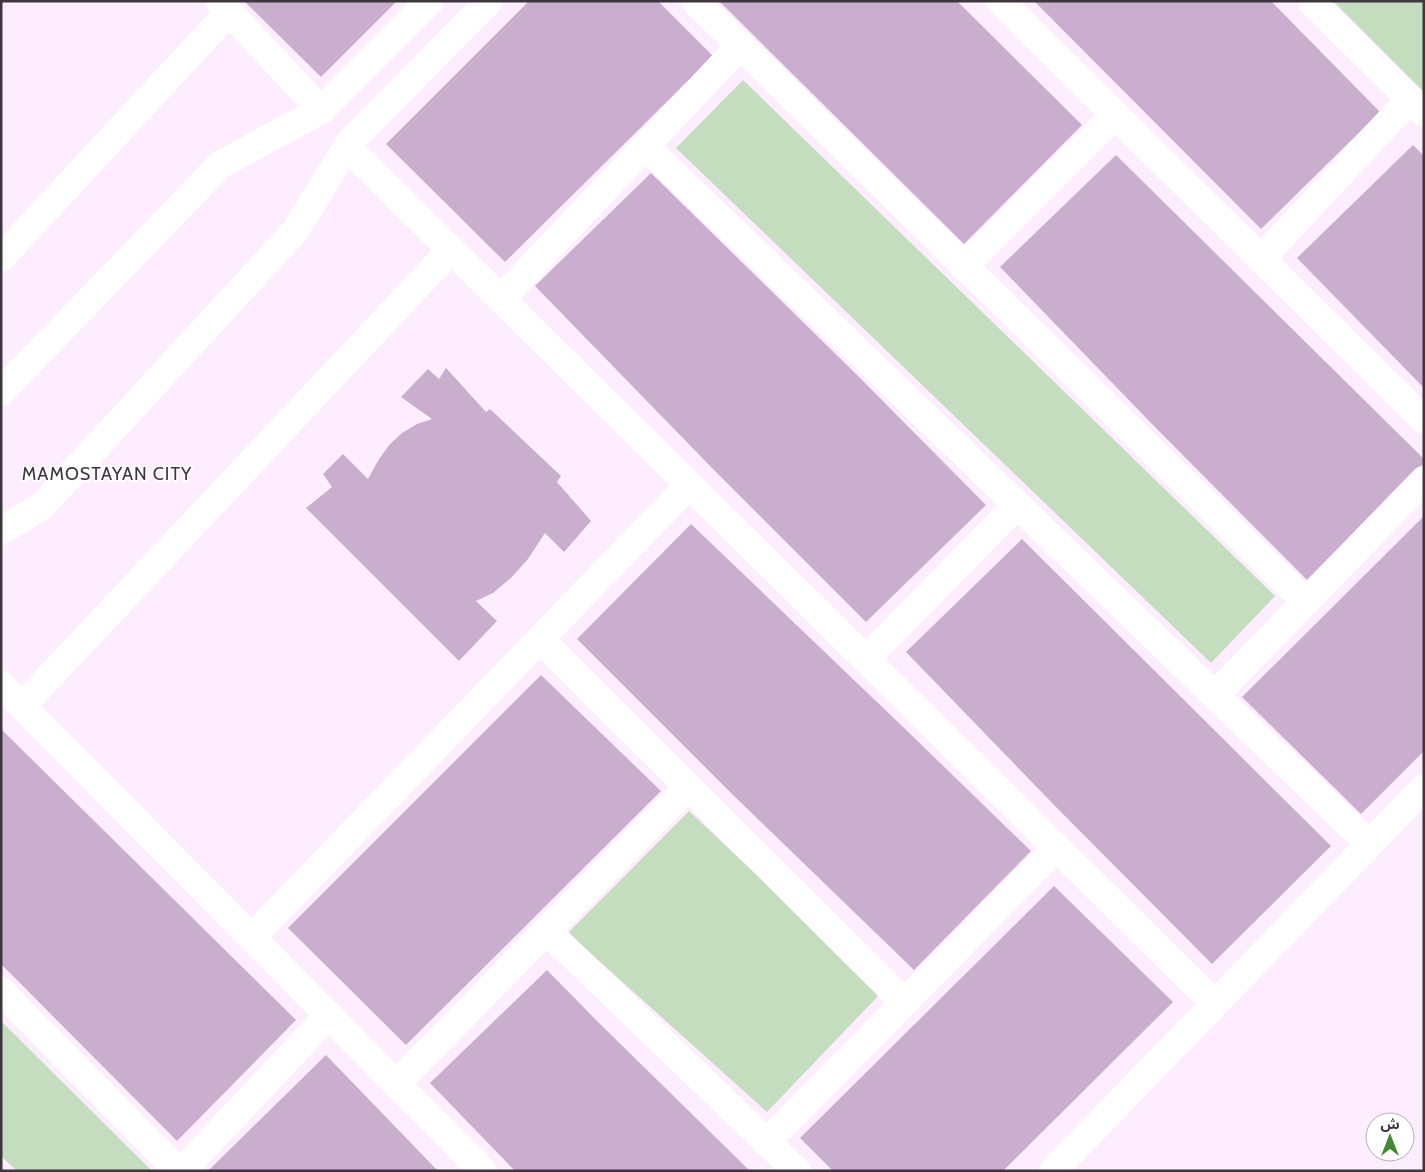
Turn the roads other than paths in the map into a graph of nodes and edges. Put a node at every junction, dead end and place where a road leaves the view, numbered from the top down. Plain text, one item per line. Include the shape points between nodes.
1 (430, 1) edge
2 (488, 1) edge
3 (695, 1) edge
4 (1000, 1) edge
5 (1312, 1) edge
6 (224, 7) edge
7 (740, 46) junction
8 (1417, 106) edge
9 (321, 110) junction
10 (1115, 115) junction
11 (645, 146) junction
12 (347, 147) junction
13 (451, 250) junction
14 (1, 258) edge
15 (1260, 259) junction
16 (964, 266) junction
17 (500, 299) junction
18 (1, 392) edge
19 (1424, 420) edge
20 (1424, 480) edge
21 (689, 485) junction
22 (1017, 505) junction
23 (1, 531) edge
24 (1306, 602) junction
25 (540, 640) junction
26 (866, 659) junction
27 (1, 685) edge
28 (1215, 695) junction
29 (22, 706) junction
30 (688, 787) junction
31 (1424, 788) edge
32 (1369, 844) junction
33 (1056, 848) junction
34 (546, 930) junction
35 (252, 937) junction
36 (1, 991) edge
37 (904, 1002) junction
38 (1215, 1004) junction
39 (329, 1015) junction
40 (397, 1083) junction
41 (767, 1142) junction
42 (180, 1171) edge
43 (484, 1171) edge
44 (797, 1171) edge
45 (1053, 1171) edge

1 - 9 street
2 - 12 street
3 - 7 street
4 - 10 street
5 - 8 street
6 - 9 street
6 - 14 street
7 - 11 street
7 - 16 street
8 - 15 street
9 - 18 street via 220,165
10 - 15 street
10 - 16 street
11 - 17 street
11 - 22 street
12 - 13 street
12 - 23 street via 295,231 42,506
13 - 17 street
13 - 29 street
15 - 19 street
16 - 24 street
17 - 21 street
20 - 24 street
21 - 25 street
21 - 26 street
22 - 26 street
22 - 28 street
24 - 28 street
25 - 30 street
25 - 35 street
26 - 33 street
27 - 29 street
28 - 32 street
29 - 35 street
30 - 34 street
30 - 37 street
31 - 32 street
32 - 38 street
33 - 37 street
33 - 38 street
34 - 40 street
34 - 41 street
35 - 39 street
36 - 42 street
37 - 41 street
38 - 45 street
39 - 40 street
39 - 42 street
40 - 43 street
41 - 44 street

